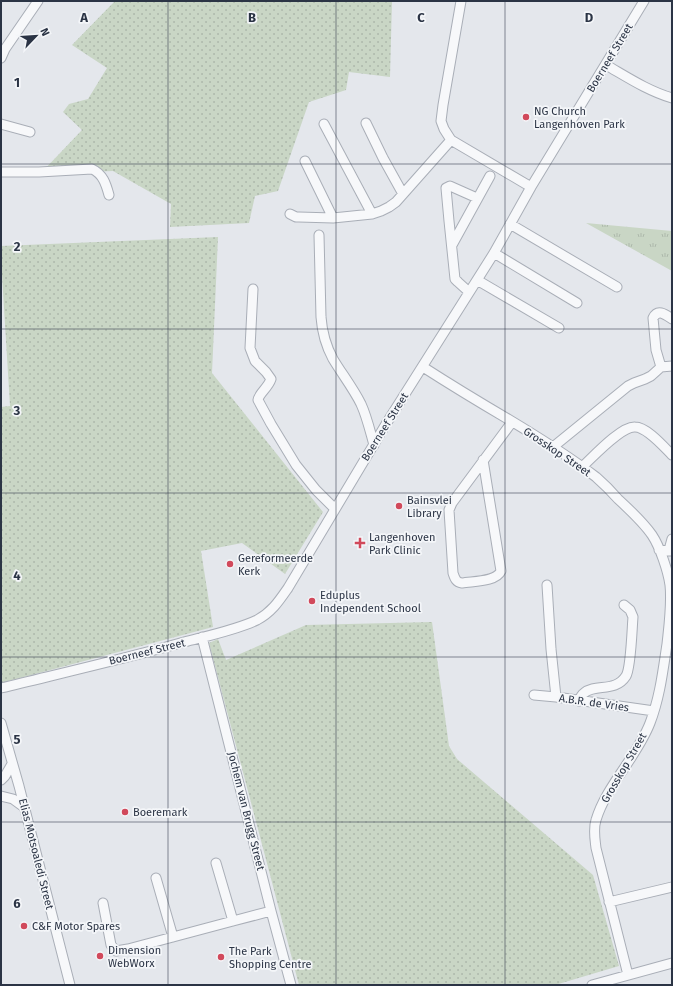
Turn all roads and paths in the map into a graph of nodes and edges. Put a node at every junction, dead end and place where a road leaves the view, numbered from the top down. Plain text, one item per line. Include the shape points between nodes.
1 (38, 1) edge
2 (461, 1) edge
3 (644, 1) edge
4 (1, 58) edge
5 (606, 65) junction
6 (672, 98) edge
7 (366, 123) dead end
8 (1, 124) edge
9 (324, 124) dead end
10 (30, 132) dead end
11 (451, 140) junction
12 (305, 161) dead end
13 (1, 172) edge
14 (490, 176) dead end
15 (532, 187) junction
16 (403, 194) junction
17 (109, 195) dead end
18 (477, 198) junction
19 (290, 214) dead end
20 (372, 214) junction
21 (332, 218) junction
22 (510, 224) junction
23 (319, 235) dead end
24 (452, 245) junction
25 (494, 253) junction
26 (477, 280) junction
27 (617, 287) dead end
28 (253, 289) dead end
29 (469, 292) junction
30 (577, 303) dead end
31 (672, 319) edge
32 (559, 328) dead end
33 (672, 366) edge
34 (661, 367) junction
35 (423, 368) junction
36 (512, 422) junction
37 (374, 445) junction
38 (554, 447) junction
39 (672, 454) edge
40 (483, 460) junction
41 (582, 467) junction
42 (335, 509) junction
43 (672, 539) edge
44 (659, 550) junction
45 (670, 551) edge
46 (547, 585) dead end
47 (624, 606) dead end
48 (671, 608) edge
49 (202, 637) junction
50 (1, 688) edge
51 (534, 695) dead end
52 (556, 697) junction
53 (579, 700) junction
54 (654, 711) junction
55 (1, 723) edge
56 (12, 764) junction
57 (17, 779) junction
58 (1, 780) edge
59 (1, 783) edge
60 (20, 792) junction
61 (1, 796) edge
62 (24, 807) junction
63 (216, 863) dead end
64 (156, 878) dead end
65 (672, 887) edge
66 (609, 902) junction
67 (103, 903) dead end
68 (271, 912) junction
69 (233, 921) junction
70 (173, 937) junction
71 (672, 963) edge
72 (628, 975) junction
73 (70, 985) edge
74 (291, 985) edge
75 (592, 985) edge

1 - 4 street
2 - 11 street via 441,121
3 - 5 street, Boerneef Street
5 - 6 street via 651,90
5 - 15 street, Boerneef Street
7 - 16 street
8 - 10 street
9 - 20 street
11 - 15 street
11 - 16 street
12 - 21 street
13 - 17 street via 92,169 103,178
14 - 18 street
15 - 22 street, Boerneef Street
16 - 20 street via 389,207
18 - 24 street
18 - 24 street via 450,186 446,188
19 - 21 street via 299,218
20 - 21 street
22 - 25 street, Boerneef Street
22 - 27 street
23 - 37 street via 322,329 333,358 361,404
24 - 29 street via 455,279
25 - 26 street, Boerneef Street
25 - 30 street
26 - 29 street, Boerneef Street
26 - 32 street
28 - 42 street via 250,351 271,379 258,400 296,465
29 - 35 street, Boerneef Street
31 - 34 street via 660,312 653,318 656,350
33 - 34 street
34 - 38 street via 651,376 628,386
35 - 36 street, Grosskop Street
35 - 37 street, Boerneef Street
36 - 38 street, Grosskop Street
36 - 40 street
37 - 42 street, Boerneef Street
38 - 41 street, Grosskop Street
39 - 41 street via 647,432 636,427 618,434
40 - 40 street via 450,506 453,573 456,580 462,583 491,578 501,571
41 - 44 street, Grosskop Street via 597,478 643,524 653,536
42 - 49 street, Boerneef Street via 273,609 257,620
43 - 45 street
44 - 45 street
44 - 48 street, Grosskop Street via 670,584
46 - 52 street
47 - 53 street via 630,610 633,617 629,667 626,675 611,687 589,690 581,695
48 - 54 street, Grosskop Street via 662,681
49 - 50 street, Boerneef Street
49 - 68 street, Jochem van Brugg Street
51 - 52 street, A.B.R. de Vries
52 - 53 street, A.B.R. de Vries
53 - 54 street, A.B.R. de Vries
54 - 66 street, Grosskop Street via 634,755 604,801 596,821 594,836
55 - 56 street, Elias Motsoaledi Street
56 - 57 street, Elias Motsoaledi Street
56 - 58 street
57 - 59 street
57 - 60 street, Elias Motsoaledi Street
60 - 61 street
60 - 62 street, Elias Motsoaledi Street
61 - 62 street via 13,799
62 - 73 street, Elias Motsoaledi Street
63 - 69 street
64 - 70 street
65 - 66 street
66 - 72 street, Grosskop Street
67 - 70 street via 111,945 116,951
68 - 69 street
68 - 74 street, Jochem van Brugg Street
69 - 70 street
71 - 72 street
72 - 75 street

